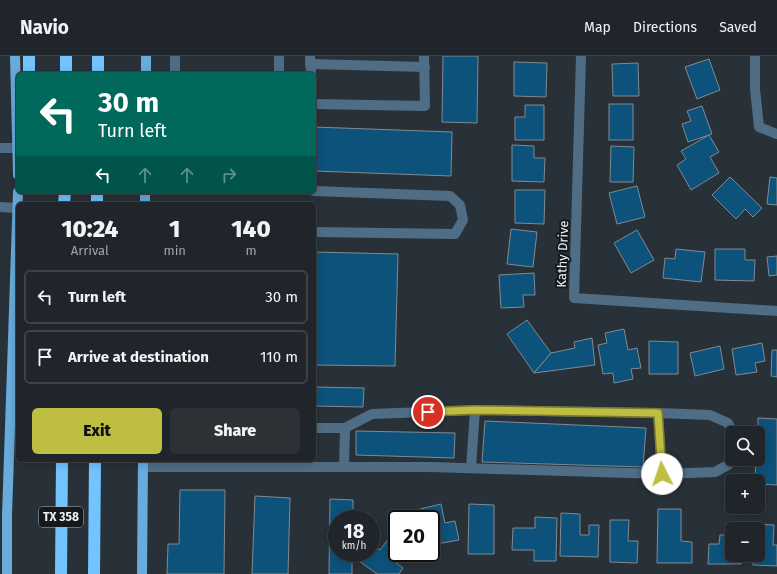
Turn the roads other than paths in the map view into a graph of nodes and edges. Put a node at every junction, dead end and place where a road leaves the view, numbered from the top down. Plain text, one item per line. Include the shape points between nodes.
1 (15, 56) edge
2 (29, 56) edge
3 (66, 56) edge
4 (98, 56) edge
5 (146, 56) edge
6 (175, 56) edge
7 (279, 56) edge
8 (424, 56) edge
9 (581, 56) edge
10 (755, 56) edge
11 (310, 65) edge
12 (425, 67) junction
13 (28, 72) edge
14 (66, 72) edge
15 (98, 72) edge
16 (146, 72) edge
17 (175, 72) edge
18 (279, 72) edge
19 (16, 87) edge
20 (316, 104) edge
21 (777, 134) edge
22 (0, 148) edge
23 (16, 148) edge
24 (316, 191) edge
25 (0, 207) edge
26 (16, 208) edge
27 (16, 232) edge
28 (316, 232) edge
29 (777, 311) edge
30 (475, 410) junction
31 (658, 413) junction
32 (730, 426) edge
33 (316, 428) edge
34 (345, 428) junction
35 (62, 462) edge
36 (95, 462) edge
37 (313, 463) edge
38 (143, 464) edge
39 (725, 466) edge
40 (344, 467) junction
41 (472, 468) junction
42 (662, 474) junction
43 (4, 515) edge
44 (7, 574) edge
45 (61, 574) edge
46 (94, 574) edge
47 (142, 574) edge

1 - 19 main road
2 - 13 highway
3 - 14 highway
4 - 15 highway
5 - 16 main road
6 - 17 street
7 - 18 street
8 - 12 street
9 - 29 street, Kathy Drive via 574,298
10 - 21 street via 759,127
11 - 12 street
12 - 20 street via 425,106
22 - 23 street
24 - 28 street via 450,196 460,204 462,220 455,234
25 - 26 street
27 - 43 main road
30 - 31 street
30 - 34 street via 372,414
30 - 41 street
31 - 32 street via 710,415
31 - 42 street
33 - 34 street
34 - 40 street
35 - 45 highway, TX 358
36 - 46 highway, TX 358
37 - 38 street
37 - 40 street
38 - 47 main road
39 - 42 street via 715,472
40 - 41 street
41 - 42 street
43 - 44 main road

